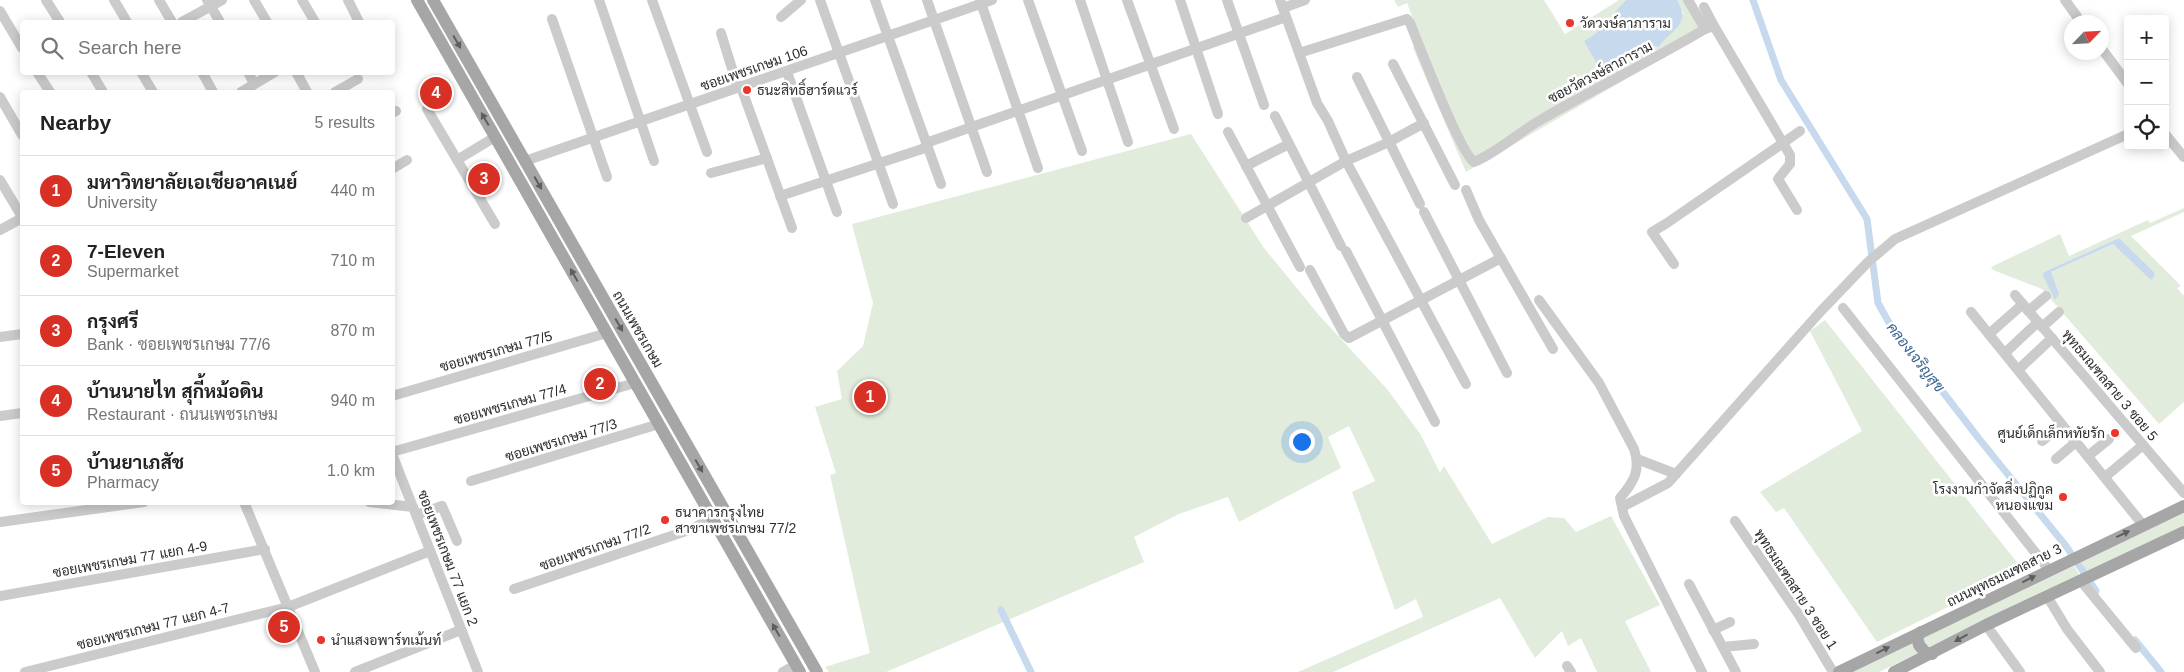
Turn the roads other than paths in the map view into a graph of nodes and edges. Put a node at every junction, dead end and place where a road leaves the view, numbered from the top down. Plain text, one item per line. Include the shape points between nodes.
1 (46, 0) edge
2 (114, 0) edge
3 (160, 0) edge
4 (222, 0) edge
5 (254, 0) edge
6 (302, 0) edge
7 (348, 0) edge
8 (417, 0) edge
9 (433, 0) edge
10 (599, 0) edge
11 (652, 0) edge
12 (801, 0) edge
13 (820, 0) edge
14 (875, 0) edge
15 (927, 0) edge
16 (992, 0) edge
17 (1028, 0) edge
18 (1080, 0) edge
19 (1127, 0) edge
20 (1180, 0) edge
21 (1227, 0) edge
22 (1303, 0) edge
23 (1688, 0) edge
24 (2065, 0) edge
25 (981, 2) edge
26 (209, 3) edge
27 (1704, 6) dead end
28 (1283, 8) edge
29 (0, 11) edge
30 (2076, 15) edge
31 (781, 17) dead end
32 (552, 19) dead end
33 (59, 20) edge
34 (126, 20) edge
35 (171, 20) edge
36 (185, 20) edge
37 (219, 20) edge
38 (266, 20) edge
39 (314, 20) edge
40 (358, 20) edge
41 (934, 20) junction
42 (1710, 28) junction
43 (720, 33) dead end
44 (1239, 33) junction
45 (888, 36) junction
46 (20, 45) edge
47 (1196, 48) junction
48 (838, 53) junction
49 (1299, 53) junction
50 (2109, 58) edge
51 (1150, 64) junction
52 (1393, 64) dead end
53 (787, 72) junction
54 (39, 75) edge
55 (93, 75) edge
56 (143, 75) edge
57 (204, 75) edge
58 (250, 75) edge
59 (270, 75) edge
60 (298, 75) edge
61 (1357, 78) dead end
62 (358, 79) dead end
63 (1107, 79) junction
64 (2124, 79) edge
65 (254, 84) junction
66 (740, 87) junction
67 (49, 90) edge
68 (102, 90) edge
69 (153, 90) edge
70 (212, 90) edge
71 (244, 90) edge
72 (306, 90) edge
73 (339, 90) edge
74 (1062, 95) junction
75 (0, 97) edge
76 (690, 104) junction
77 (1264, 105) dead end
78 (427, 109) dead end
79 (1018, 110) junction
80 (1218, 114) dead end
81 (1275, 116) dead end
82 (641, 122) junction
83 (1424, 123) junction
84 (971, 126) junction
85 (1174, 129) dead end
86 (1800, 131) dead end
87 (20, 132) edge
88 (1228, 132) dead end
89 (2124, 136) edge
90 (495, 137) junction
91 (593, 138) junction
92 (2169, 139) edge
93 (1128, 142) dead end
94 (1389, 142) junction
95 (1783, 143) junction
96 (1289, 144) junction
97 (927, 145) junction
98 (1082, 151) dead end
99 (707, 152) dead end
100 (2184, 157) edge
101 (767, 158) junction
102 (408, 160) dead end
103 (457, 160) junction
104 (525, 161) junction
105 (654, 161) dead end
106 (1346, 161) junction
107 (878, 164) junction
108 (1246, 166) junction
109 (395, 167) edge
110 (1038, 168) dead end
111 (987, 172) dead end
112 (711, 174) dead end
113 (607, 177) dead end
114 (0, 180) edge
115 (826, 180) junction
116 (1309, 183) junction
117 (941, 184) dead end
118 (1455, 185) dead end
119 (1466, 190) dead end
120 (780, 196) junction
121 (893, 204) dead end
122 (1266, 206) junction
123 (1797, 210) dead end
124 (838, 212) dead end
125 (20, 215) edge
126 (1246, 218) dead end
127 (20, 219) edge
128 (495, 224) dead end
129 (792, 228) dead end
130 (0, 230) edge
131 (1501, 258) junction
132 (1674, 264) dead end
133 (1300, 267) dead end
134 (1310, 270) dead end
135 (1459, 280) junction
136 (2015, 295) dead end
137 (2046, 296) dead end
138 (1539, 300) dead end
139 (1422, 301) junction
140 (1843, 308) dead end
141 (2026, 308) junction
142 (1971, 312) dead end
143 (2060, 312) dead end
144 (1382, 321) junction
145 (2040, 325) junction
146 (606, 333) junction
147 (20, 334) edge
148 (1989, 334) junction
149 (0, 337) edge
150 (2052, 338) junction
151 (1553, 349) dead end
152 (2005, 353) junction
153 (2018, 369) junction
154 (1507, 373) dead end
155 (649, 378) junction
156 (635, 383) junction
157 (1466, 384) dead end
158 (395, 395) edge
159 (20, 413) edge
160 (0, 416) edge
161 (1435, 422) dead end
162 (659, 424) junction
163 (2062, 425) junction
164 (2109, 439) dead end
165 (2042, 441) dead end
166 (2076, 442) junction
167 (2143, 445) junction
168 (395, 452) edge
169 (2088, 456) junction
170 (1637, 459) junction
171 (2056, 459) dead end
172 (395, 461) edge
173 (1676, 474) junction
174 (2105, 477) junction
175 (471, 481) dead end
176 (2184, 493) edge
177 (122, 505) edge
178 (245, 505) edge
179 (384, 505) edge
180 (2184, 506) edge
181 (1622, 507) junction
182 (415, 511) junction
183 (712, 518) junction
184 (1735, 521) dead end
185 (0, 522) edge
186 (2143, 525) junction
187 (2184, 532) edge
188 (457, 541) dead end
189 (264, 549) junction
190 (430, 551) junction
191 (2049, 570) junction
192 (2085, 579) junction
193 (1689, 584) dead end
194 (514, 589) dead end
195 (0, 596) edge
196 (2047, 596) junction
197 (288, 607) junction
198 (1730, 622) dead end
199 (1986, 624) junction
200 (461, 630) junction
201 (1713, 630) junction
202 (1921, 632) junction
203 (1754, 644) dead end
204 (1723, 648) junction
205 (2136, 648) dead end
206 (1932, 654) junction
207 (798, 668) edge
208 (25, 672) edge
209 (315, 672) edge
210 (355, 672) edge
211 (478, 672) edge
212 (783, 672) edge
213 (817, 672) edge
214 (1702, 672) edge
215 (1736, 672) edge
216 (1833, 672) edge
217 (1839, 672) edge
218 (1894, 672) edge
219 (2020, 672) edge
220 (2100, 672) edge

1 - 33 street
2 - 34 street
3 - 35 street
4 - 26 street
5 - 38 street
6 - 39 street
7 - 40 street
90 -> 8 main road, ถนนเพชรเกษม
9 -> 104 main road, ถนนเพชรเกษม
10 - 82 street
11 - 76 street
12 - 31 street
13 - 48 street
14 - 45 street
15 - 41 street
16 - 25 street, ซอยเพชรเกษม 106
17 - 74 street
18 - 63 street
19 - 51 street
20 - 47 street
21 - 44 street
22 - 28 street
23 - 42 street
24 - 30 street
25 - 41 street, ซอยเพชรเกษม 106
25 - 79 street
26 - 36 street
26 - 37 street
27 - 42 street
28 - 44 street
28 - 49 street
29 - 46 street
32 - 91 street
41 - 45 street, ซอยเพชรเกษม 106
41 - 84 street
42 - 49 street, ซอยวัดวงษ์ลาภาราม via 1538,121 1474,162 1467,156 1453,127 1406,18
42 - 95 street
43 - 66 street
44 - 47 street
44 - 77 street
45 - 48 street, ซอยเพชรเกษม 106
45 - 97 street
47 - 51 street
47 - 80 street
48 - 53 street, ซอยเพชรเกษม 106
48 - 107 street
49 - 106 street via 1310,86
50 - 64 street
51 - 63 street
51 - 85 street
52 - 83 street
53 - 66 street, ซอยเพชรเกษม 106
53 - 115 street
54 - 67 street
55 - 68 street
56 - 69 street
57 - 70 street
58 - 65 street
59 - 65 street
60 - 72 street
61 - 94 street
62 - 73 street
63 - 74 street
63 - 93 street
65 - 71 street
66 - 76 street, ซอยเพชรเกษม 106
66 - 101 street
74 - 79 street
74 - 98 street
75 - 87 street
76 - 82 street, ซอยเพชรเกษม 106
76 - 99 street
78 - 103 street
79 - 84 street
79 - 110 street
81 - 96 street
82 - 91 street, ซอยเพชรเกษม 106
82 - 105 street
83 - 94 street
83 - 118 street
84 - 97 street
84 - 111 street
86 - 95 street
88 - 108 street
89 - 173 street via 1894,239 1821,311
90 - 103 street
146 -> 90 main road, ถนนเพชรเกษม
91 - 104 street, ซอยเพชรเกษม 106
91 - 113 street
92 - 100 street
94 - 106 street
94 - 135 street
95 - 123 street via 1790,155 1790,164 1778,179
95 - 132 street via 1652,232
96 - 108 street
96 - 116 street
97 - 107 street
97 - 117 street
101 - 112 street
101 - 120 street
102 - 109 street
103 - 128 street
104 -> 155 main road, ถนนเพชรเกษม
106 - 116 street
106 - 139 street
107 - 115 street
107 - 121 street
108 - 122 street
114 - 125 street
115 - 120 street
115 - 124 street
116 - 122 street
116 - 144 street
119 - 131 street
120 - 129 street
122 - 126 street
122 - 133 street
127 - 130 street
131 - 135 street
131 - 151 street
134 - 144 street via 1346,338
135 - 139 street
135 - 154 street
136 - 141 street, พุทธมณฑลสาย 3 ซอย 5
137 - 141 street
138 - 170 street via 1599,383
139 - 144 street
139 - 157 street
140 - 191 street
141 - 145 street, พุทธมณฑลสาย 3 ซอย 5
141 - 148 street
142 - 148 street
143 - 145 street
144 - 161 street
145 - 150 street, พุทธมณฑลสาย 3 ซอย 5
145 - 152 street
146 - 156 main road, ถนนเพชรเกษม
146 - 158 street, ซอยเพชรเกษม 77/5
147 - 149 street
148 - 152 street
150 - 153 street
150 - 167 street, พุทธมณฑลสาย 3 ซอย 5
152 - 153 street
153 - 163 street
155 - 156 main road
155 -> 213 main road, ถนนเพชรเกษม
156 - 162 main road, ถนนเพชรเกษม
156 - 168 street, ซอยเพชรเกษม 77/4
159 - 160 street
162 - 175 street, ซอยเพชรเกษม 77/3
162 - 183 main road, ถนนเพชรเกษม
163 - 165 street
163 - 166 street
164 - 169 street
166 - 169 street
166 - 171 street
167 - 174 street
167 - 176 street, พุทธมณฑลสาย 3 ซอย 5
169 - 174 street
170 - 173 street
170 - 181 street via 1633,483 1620,498
172 - 182 street, ซอยเพชรเกษม 77 แยก 2
173 - 181 street via 1658,490
174 - 186 street
177 - 185 street
178 - 189 street
179 - 182 street
180 - 186 main road, ถนนพุทธมณฑลสาย 3
181 - 214 street
182 - 188 street via 442,506
182 - 190 street, ซอยเพชรเกษม 77 แยก 2
183 - 194 street, ซอยเพชรเกษม 77/2 via 692,529
207 -> 183 main road, ถนนเพชรเกษม
184 - 216 street, พุทธมณฑลสาย 3 ซอย 1 via 1799,615
191 -> 186 main road, ถนนพุทธมณฑลสาย 3
187 - 192 main road
189 - 195 street, ซอยเพชรเกษม 77 แยก 4-9
189 - 197 street
190 - 197 street, ซอยเพชรเกษม 77 แยก 4-7
190 - 200 street, ซอยเพชรเกษม 77 แยก 2
202 -> 191 main road, ถนนพุทธมณฑลสาย 3
192 - 196 main road
192 - 205 street
193 - 201 street
196 - 199 main road
196 - 220 street
197 - 208 street, ซอยเพชรเกษม 77 แยก 4-7
197 - 209 street
198 - 201 street
199 -> 206 main road
199 - 219 street
200 - 210 street
200 - 211 street, ซอยเพชรเกษม 77 แยก 2
201 - 204 street
202 - 206 main road via 1917,637 1919,645
217 -> 202 main road, ถนนพุทธมณฑลสาย 3
203 - 204 street
204 - 215 street
206 - 218 main road
207 - 212 street

